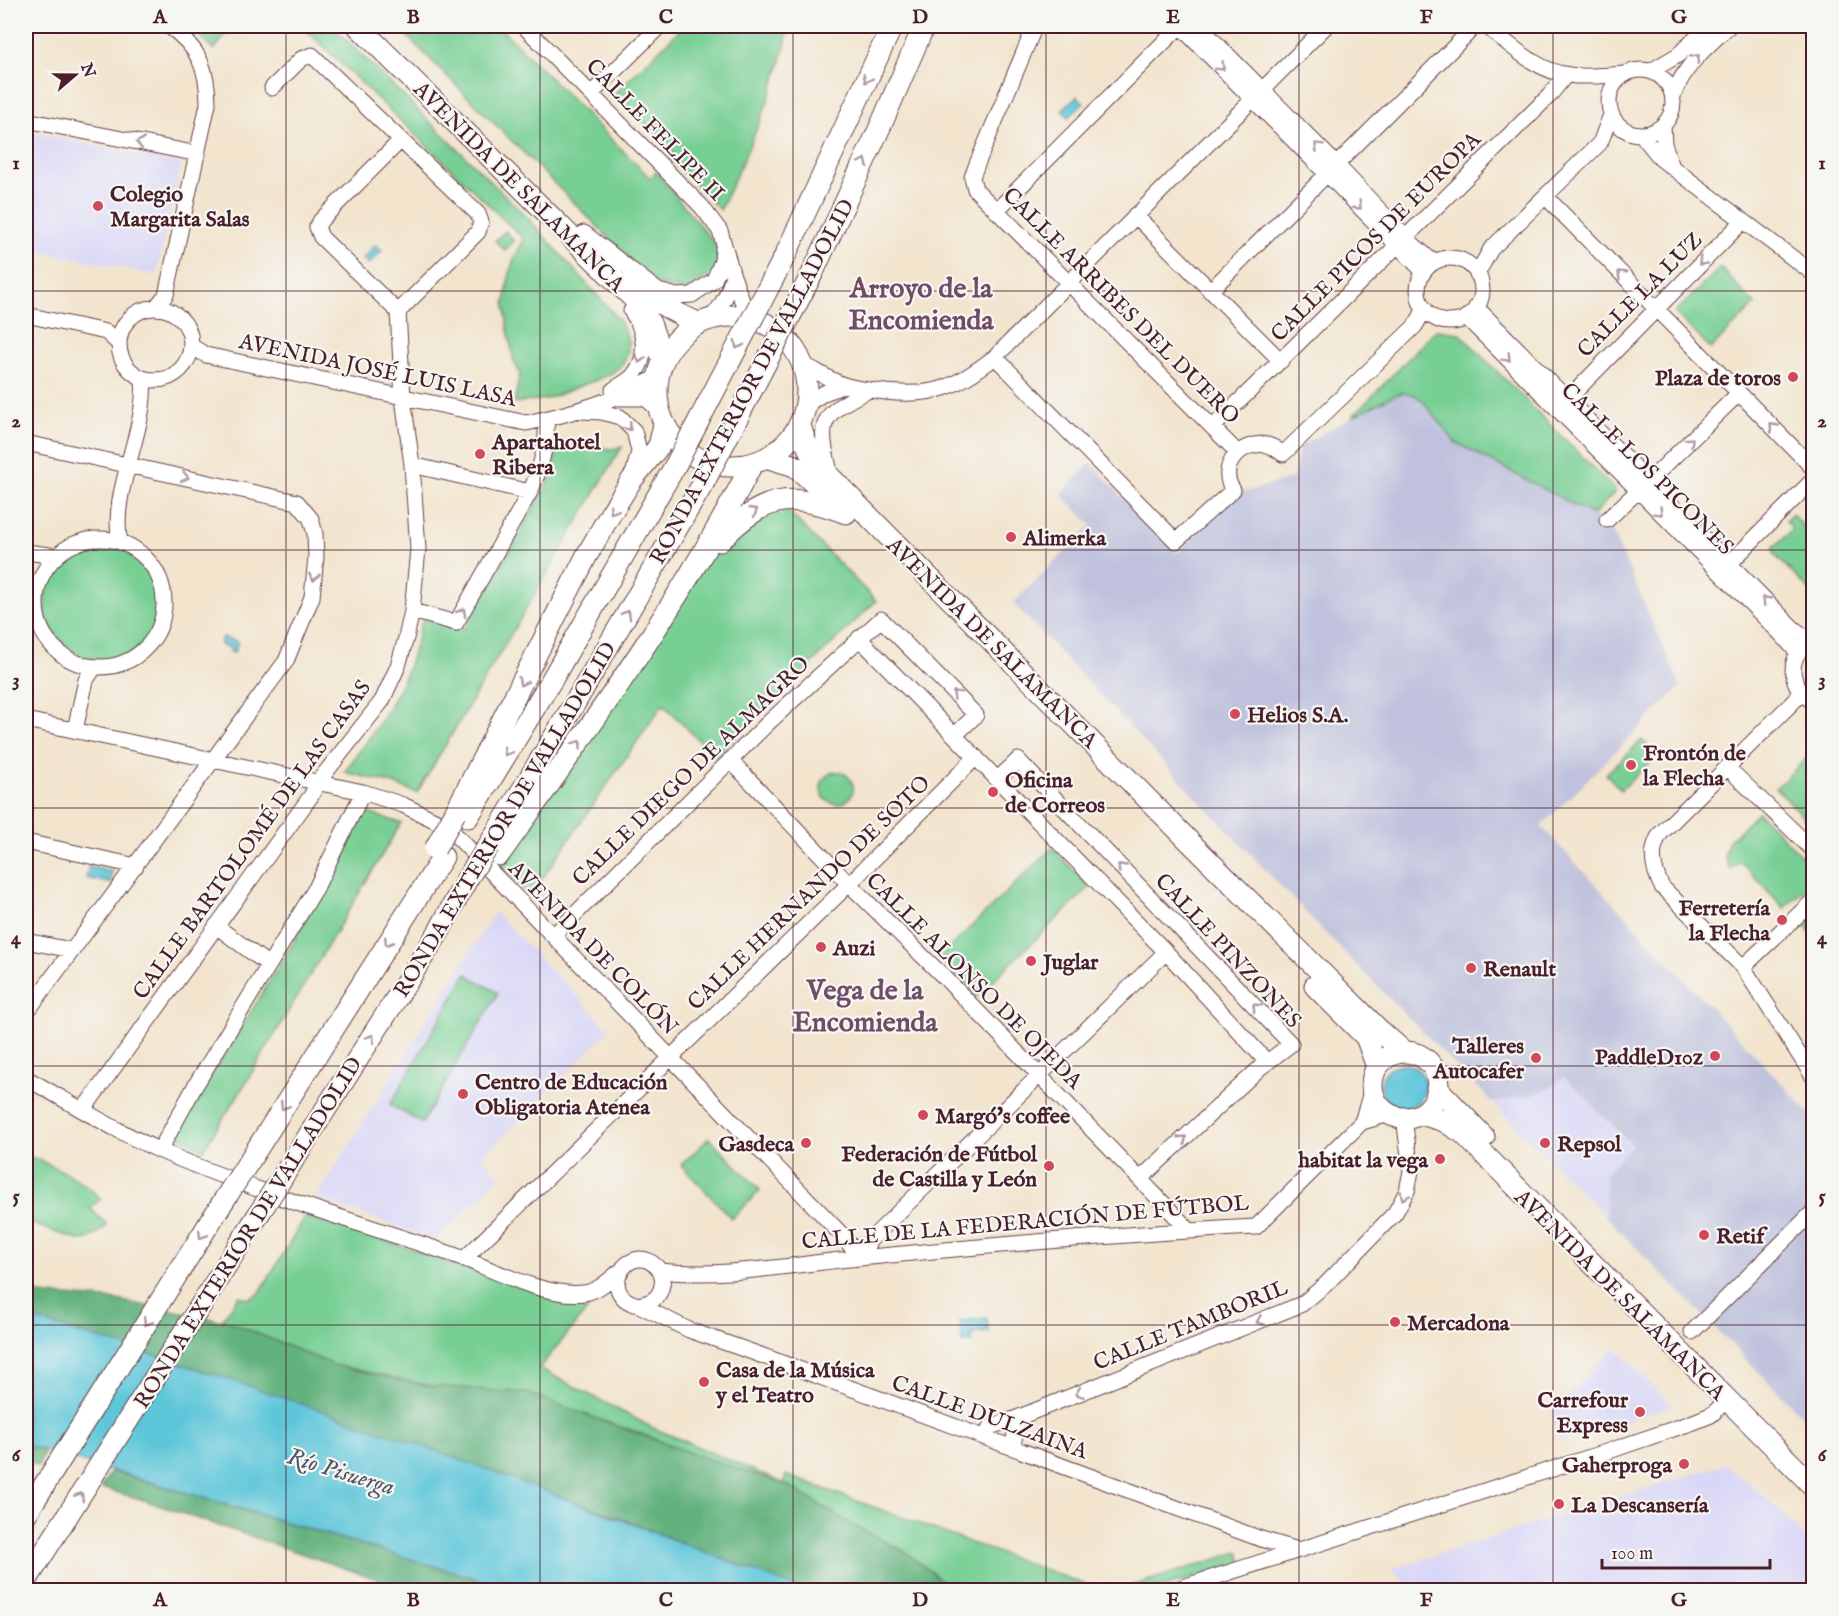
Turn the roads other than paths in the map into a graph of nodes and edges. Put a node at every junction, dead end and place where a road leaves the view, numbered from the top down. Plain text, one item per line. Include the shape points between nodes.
1 (169, 26) edge
2 (358, 26) edge
3 (376, 26) edge
4 (524, 26) edge
5 (660, 26) edge
6 (892, 26) edge
7 (924, 26) edge
8 (1035, 26) edge
9 (1180, 26) edge
10 (1199, 26) edge
11 (1326, 26) edge
12 (1475, 26) edge
13 (1486, 26) edge
14 (1709, 26) edge
15 (1729, 26) edge
16 (1651, 71) junction
17 (1624, 74) junction
18 (1573, 76) junction
19 (272, 88) dead end
20 (592, 93) junction
21 (1257, 94) junction
22 (1673, 96) junction
23 (1610, 109) junction
24 (26, 120) edge
25 (1663, 125) junction
26 (1635, 133) junction
27 (400, 140) junction
28 (1600, 143) junction
29 (198, 154) junction
30 (1672, 167) junction
31 (1331, 169) junction
32 (1546, 197) junction
33 (996, 211) junction
34 (1135, 215) junction
35 (1743, 221) junction
36 (579, 237) junction
37 (1401, 241) junction
38 (724, 243) junction
39 (1428, 267) junction
40 (1472, 269) junction
41 (1814, 274) edge
42 (733, 276) junction
43 (1068, 282) junction
44 (1210, 291) junction
45 (166, 295) junction
46 (156, 307) junction
47 (1656, 309) junction
48 (171, 310) junction
49 (398, 312) junction
50 (1471, 312) junction
51 (1429, 313) junction
52 (26, 315) edge
53 (748, 317) junction
54 (704, 321) junction
55 (123, 326) junction
56 (106, 332) junction
57 (118, 343) junction
58 (190, 353) junction
59 (995, 357) junction
60 (1281, 362) junction
61 (802, 364) junction
62 (660, 368) junction
63 (147, 385) junction
64 (844, 385) junction
65 (868, 390) junction
66 (1739, 393) junction
67 (403, 398) junction
68 (610, 398) junction
69 (1568, 399) junction
70 (807, 404) junction
71 (582, 408) junction
72 (661, 417) junction
73 (546, 419) junction
74 (800, 425) junction
75 (1213, 427) junction
76 (26, 443) edge
77 (1237, 452) junction
78 (761, 461) junction
79 (128, 465) junction
80 (411, 465) junction
81 (1814, 469) edge
82 (1814, 478) edge
83 (832, 480) junction
84 (632, 481) junction
85 (1643, 486) junction
86 (530, 492) junction
87 (846, 513) junction
88 (1607, 520) dead end
89 (113, 540) junction
90 (26, 552) edge
91 (49, 559) junction
92 (1730, 563) junction
93 (697, 566) junction
94 (412, 611) junction
95 (32, 626) edge
96 (859, 638) junction
97 (1811, 639) edge
98 (1797, 652) junction
99 (88, 671) junction
100 (1804, 698) edge
101 (26, 720) edge
102 (75, 730) junction
103 (955, 735) junction
104 (976, 757) junction
105 (211, 759) junction
106 (730, 760) junction
107 (1728, 768) junction
108 (998, 779) junction
109 (318, 782) junction
110 (363, 792) junction
111 (460, 817) junction
112 (26, 842) edge
113 (494, 850) junction
114 (1814, 851) edge
115 (136, 866) junction
116 (849, 884) junction
117 (1814, 900) edge
118 (216, 926) junction
119 (553, 936) junction
120 (26, 941) edge
121 (71, 950) junction
122 (1166, 952) junction
123 (269, 965) junction
124 (1743, 967) junction
125 (26, 1013) edge
126 (1404, 1052) junction
127 (670, 1058) junction
128 (1267, 1062) junction
129 (1377, 1067) junction
130 (1039, 1076) junction
131 (26, 1078) edge
132 (1814, 1078) edge
133 (1437, 1088) junction
134 (1372, 1089) junction
135 (83, 1110) junction
136 (1404, 1115) junction
137 (1362, 1122) junction
138 (160, 1150) junction
139 (1140, 1179) junction
140 (1814, 1211) edge
141 (1190, 1230) junction
142 (860, 1258) junction
143 (464, 1259) junction
144 (619, 1272) junction
145 (660, 1284) junction
146 (597, 1288) junction
147 (620, 1293) junction
148 (639, 1305) junction
149 (669, 1320) junction
150 (1692, 1332) dead end
151 (1720, 1407) dead end
152 (1017, 1418) junction
153 (985, 1438) junction
154 (1013, 1448) junction
155 (1814, 1469) edge
156 (1814, 1487) edge
157 (26, 1514) edge
158 (1298, 1550) junction
159 (26, 1581) edge
160 (1174, 1590) edge

1 - 29 street via 198,54 206,77 208,104
2 - 36 highway, AVENIDA DE SALAMANCA
3 - 36 highway, AVENIDA DE SALAMANCA
4 - 20 street, CALLE FELIPE II
5 - 20 street
6 -> 111 highway, RONDA EXTERIOR DE VALLADOLID, bridge via 785,256 675,466 550,681
113 -> 7 highway, RONDA EXTERIOR DE VALLADOLID, bridge via 704,482 813,273
8 - 33 street, CALLE ARRIBES DEL DUERO via 972,177 975,189
9 -> 21 street
9 - 33 street
10 - 21 street
11 - 21 street
12 - 31 street
13 - 18 street via 1531,61
14 - 16 street via 1678,55
22 -> 15 street via 1692,61
16 - 17 street
16 - 22 street via 1669,86
17 - 18 street
17 - 23 street via 1612,86
18 - 23 street via 1600,90
18 - 37 street, CALLE PICOS DE EUROPA
19 - 27 street via 301,59 312,55
20 - 38 street, CALLE FELIPE II via 702,207
21 - 31 street
21 - 34 street
22 - 25 street via 1670,117
23 - 26 street via 1619,125
23 - 28 street
29 -> 24 street
25 - 26 street via 1653,132
25 - 30 street via 1664,144
26 - 28 street
26 - 30 street
27 - 49 street via 317,227 321,237
27 - 49 street via 478,214 481,222 478,232
28 - 32 street
29 - 45 street
30 - 35 street
31 - 37 street
31 - 44 street
32 - 40 street
47 -> 32 street
33 - 43 street, CALLE ARRIBES DEL DUERO
34 - 43 street
34 - 44 street
35 - 41 street
35 -> 47 street, CALLE LA LUZ
36 - 38 street, AVENIDA DE SALAMANCA via 658,291 677,296 692,295 714,280
36 - 54 highway, AVENIDA DE SALAMANCA via 649,297 670,311
36 - 62 highway, AVENIDA DE SALAMANCA via 637,302 650,323
36 -> 71 street, AVENIDA JOSÉ LUIS LASA via 603,279 639,321 643,338 643,359 635,375
37 - 39 street
37 - 60 street, CALLE PICOS DE EUROPA
38 - 42 street, CALLE FELIPE II
39 - 40 street via 1447,258
39 - 51 street via 1418,290
40 - 50 street via 1481,291
42 - 53 street, CALLE FELIPE II
42 - 54 street via 721,307
43 - 59 street
43 - 75 street, CALLE ARRIBES DEL DUERO
44 - 60 street
45 - 46 street
45 - 48 street
46 - 48 street
46 - 55 street via 141,309
47 - 66 street
47 - 69 street, CALLE LA LUZ
48 - 58 street via 189,329
49 - 67 street, CALLE BARTOLOMÉ DE LAS CASAS
50 - 51 street via 1448,322
50 - 69 street, CALLE LOS PICONES
50 -> 85 street, CALLE LOS PICONES
51 - 77 street via 1283,454 1266,444
52 - 56 street
53 - 54 highway via 723,316
53 - 61 highway via 771,326 790,342
54 - 62 highway via 677,339
55 - 56 street
55 - 57 street
56 - 57 street
57 - 63 street via 124,363
58 - 63 street via 180,371
58 - 67 street, AVENIDA JOSÉ LUIS LASA
59 - 65 street via 958,383 932,391 911,394
59 - 77 street via 1176,541 1233,490 1228,471
60 - 75 street, CALLE PICOS DE EUROPA
61 - 64 street
61 - 70 highway
62 - 68 street, AVENIDA JOSÉ LUIS LASA via 644,385
62 - 72 highway via 656,390
63 - 79 street
64 - 65 street
64 - 70 street
65 - 83 street via 837,407 825,422 824,440
81 -> 66 street
85 -> 66 street
67 - 73 street, AVENIDA JOSÉ LUIS LASA via 505,420 526,423
67 - 80 street, CALLE BARTOLOMÉ DE LAS CASAS
68 - 71 street, AVENIDA JOSÉ LUIS LASA
68 - 72 street, AVENIDA JOSÉ LUIS LASA via 645,398
69 - 85 street, CALLE LOS PICONES
70 - 74 highway
71 - 73 street, AVENIDA JOSÉ LUIS LASA
71 -> 84 street, AVENIDA JOSÉ LUIS LASA via 620,417 634,431 639,451
72 - 78 highway via 676,442 692,456 732,467
72 - 84 highway via 659,446
73 - 86 street via 545,444
74 - 78 highway via 787,444
74 - 83 highway, AVENIDA DE SALAMANCA via 814,460
75 - 77 street, CALLE ARRIBES DEL DUERO
76 - 79 street
78 - 87 highway, AVENIDA DE SALAMANCA via 795,466
78 - 93 highway
79 - 89 street
79 -> 105 street via 297,502 311,519 316,557 312,597 286,661
80 - 86 street
80 - 94 street, CALLE BARTOLOMÉ DE LAS CASAS via 418,549
82 - 92 street
83 - 126 highway, AVENIDA DE SALAMANCA
84 -> 111 highway via 587,555
85 - 88 street
85 - 92 street, CALLE LOS PICONES
85 -> 98 street, CALLE LOS PICONES
94 -> 86 street via 456,623
93 -> 87 highway via 739,522 768,504 792,500 817,502
87 - 129 highway, AVENIDA DE SALAMANCA via 1366,1037
89 - 91 street via 90,539
89 - 99 street via 133,548 150,562 161,582 165,605 160,627 149,646 131,660
90 - 91 street
91 - 95 street via 38,589
97 -> 92 street, CALLE LOS PICONES via 1793,628
113 -> 93 highway via 581,741
94 - 109 street, CALLE BARTOLOMÉ DE LAS CASAS via 401,657 382,701
95 - 99 street via 59,654
96 - 103 street
103 -> 96 street, CALLE DIEGO DE ALMAGRO via 976,715 881,619
96 - 106 street, CALLE DIEGO DE ALMAGRO
97 - 98 street
98 - 100 street via 1793,676
99 - 102 street
100 - 107 street
101 - 102 street, AVENIDA DE COLÓN
102 - 105 street, AVENIDA DE COLÓN
103 - 104 street
104 - 108 street
104 - 116 street, CALLE HERNANDO DE SOTO
105 - 109 street, AVENIDA DE COLÓN
105 - 115 street
106 - 116 street, CALLE ALONSO DE OJEDA
106 - 119 street, CALLE DIEGO DE ALMAGRO
107 - 114 street
107 - 124 street via 1660,834 1653,845 1654,872 1662,886
108 - 122 street
128 -> 108 street, CALLE PINZONES via 1291,1044 1018,760
109 - 110 street, AVENIDA DE COLÓN
109 - 118 street, CALLE BARTOLOMÉ DE LAS CASAS
110 - 119 street, AVENIDA DE COLÓN via 447,826
110 - 123 street via 316,888
111 -> 157 highway, RONDA EXTERIOR DE VALLADOLID, bridge via 420,892
112 - 115 street
159 -> 113 highway, RONDA EXTERIOR DE VALLADOLID, bridge
115 - 121 street
116 - 127 street, CALLE HERNANDO DE SOTO
116 - 130 street, CALLE ALONSO DE OJEDA
117 - 124 street
118 - 123 street
118 - 135 street, CALLE BARTOLOMÉ DE LAS CASAS
119 - 127 street, AVENIDA DE COLÓN
120 - 121 street
121 - 125 street
122 - 128 street
122 - 130 street
123 - 138 street
124 - 132 street
126 - 129 highway via 1387,1057
126 - 133 highway via 1421,1056 1433,1068
127 - 142 street, AVENIDA DE COLÓN
127 - 143 street, CALLE HERNANDO DE SOTO
139 -> 128 street, CALLE PINZONES
129 - 134 highway
130 - 139 street, CALLE ALONSO DE OJEDA
130 - 142 street via 870,1240
131 - 135 street
133 - 136 highway via 1434,1100
133 - 155 highway, AVENIDA DE SALAMANCA
134 - 136 highway via 1377,1105
134 - 137 street, CALLE DE LA FEDERACIÓN DE FÚTBOL
135 - 138 street
136 - 137 street, CALLE DE LA FEDERACIÓN DE FÚTBOL
136 -> 152 street, CALLE TAMBORIL via 1411,1171 1407,1191 1395,1213 1302,1304
136 - 156 highway, AVENIDA DE SALAMANCA via 1444,1121 1463,1133
137 - 141 street, CALLE DE LA FEDERACIÓN DE FÚTBOL via 1256,1227
138 - 143 street via 218,1174
139 - 141 street, CALLE ALONSO DE OJEDA
140 - 150 street
141 - 142 street, CALLE DE LA FEDERACIÓN DE FÚTBOL
142 - 145 street, CALLE DE LA FEDERACIÓN DE FÚTBOL via 688,1274
143 - 146 street via 512,1280 558,1291 584,1293
144 - 145 street via 629,1262 650,1262
144 - 146 street
144 - 147 street
145 - 148 street via 651,1301
145 - 149 street
146 - 147 street
147 - 148 street
148 - 149 street, CALLE DULZAINA
149 - 153 street, CALLE DULZAINA
151 - 158 street via 1691,1423 1606,1452
152 - 153 street, CALLE TAMBORIL via 990,1427
152 - 154 street
153 - 154 street, CALLE DULZAINA
154 - 158 street, CALLE DULZAINA
158 - 160 street

